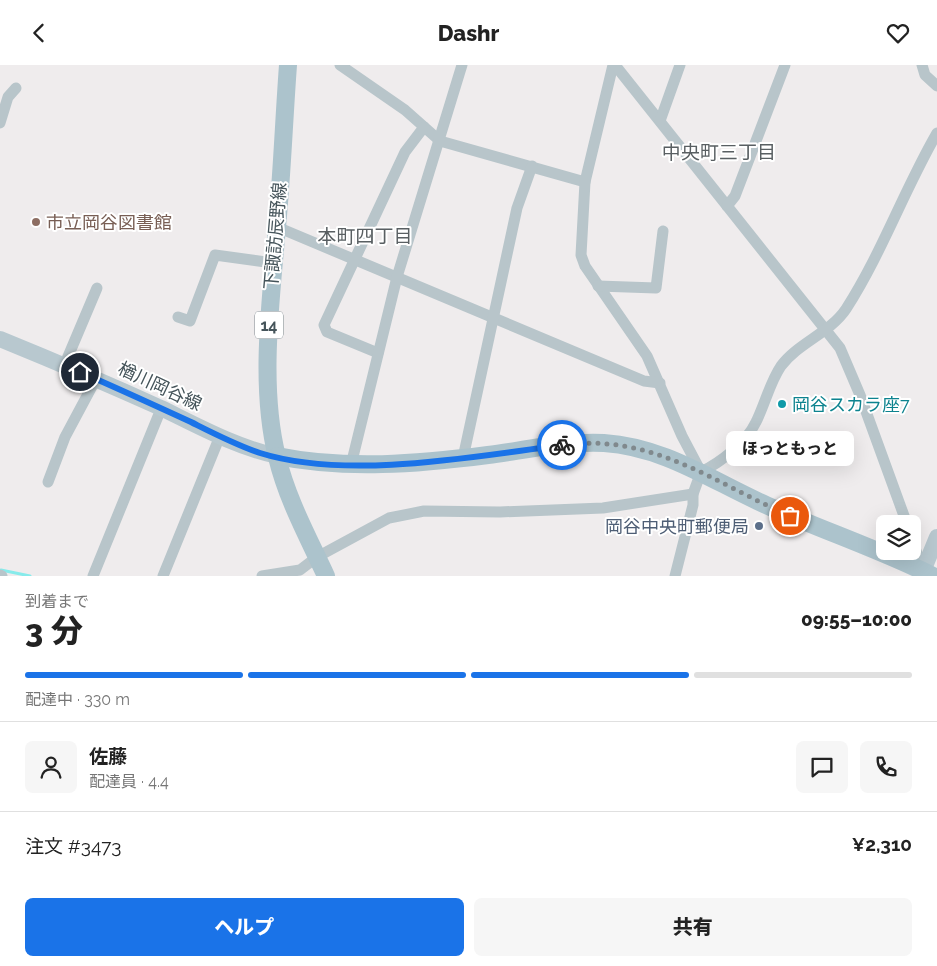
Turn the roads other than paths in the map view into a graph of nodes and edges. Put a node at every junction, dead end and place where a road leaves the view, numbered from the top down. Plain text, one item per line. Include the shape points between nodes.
1 (288, 65) edge
2 (340, 65) edge
3 (462, 65) edge
4 (614, 65) edge
5 (680, 65) edge
6 (785, 65) edge
7 (922, 65) edge
8 (937, 86) edge
9 (16, 88) dead end
10 (660, 121) junction
11 (0, 123) edge
12 (424, 127) junction
13 (937, 133) edge
14 (440, 141) junction
15 (532, 166) junction
16 (585, 181) junction
17 (727, 206) junction
18 (277, 227) junction
19 (663, 231) dead end
20 (355, 259) junction
21 (273, 263) junction
22 (397, 277) junction
23 (598, 286) junction
24 (96, 288) dead end
25 (178, 317) dead end
26 (492, 318) junction
27 (825, 328) junction
28 (0, 339) edge
29 (378, 353) junction
30 (64, 365) junction
31 (96, 379) junction
32 (660, 383) junction
33 (161, 409) junction
34 (220, 436) junction
35 (276, 457) junction
36 (463, 458) junction
37 (351, 465) junction
38 (701, 472) junction
39 (48, 482) dead end
40 (693, 494) junction
41 (904, 515) edge
42 (937, 537) edge
43 (317, 557) junction
44 (920, 560) edge
45 (926, 574) edge
46 (93, 576) edge
47 (162, 576) edge
48 (262, 576) edge
49 (326, 576) edge
50 (675, 576) edge

1 - 18 main road, 下諏訪辰野線 / 14
2 - 12 street
3 - 14 street
4 - 10 street
4 - 16 street
5 - 10 street
6 - 17 street via 735,196
7 - 8 street via 925,75
9 - 11 street via 8,97
10 - 17 street
12 - 14 street
12 - 20 street via 405,152
13 - 27 street via 855,294 842,314
14 - 15 street
14 - 22 street
15 - 16 street
15 - 26 street via 517,208
16 - 23 street via 581,255 584,266
17 - 27 street
18 - 20 street
18 - 21 main road, 下諏訪辰野線 / 14
19 - 23 street via 656,288
20 - 22 street
20 - 29 street via 324,325 327,332
21 - 25 street via 215,255 190,321
21 - 35 main road, 下諏訪辰野線 / 14 via 268,368
22 - 26 street
22 - 29 street
23 - 32 street via 637,340
24 - 30 street
26 - 32 street via 644,381
26 - 36 street
27 - 38 street via 788,357 748,434 717,464
27 - 41 street via 840,348 860,395
28 - 30 main road, 楢川岡谷線
29 - 37 street
30 - 31 main road, 楢川岡谷線
31 - 33 main road, 楢川岡谷線
31 - 39 street via 65,437
32 - 38 street
33 - 34 main road, 楢川岡谷線
33 - 46 street
34 - 35 main road, 楢川岡谷線
34 - 47 street
35 - 37 main road
35 - 43 main road, 下諏訪辰野線 / 14 via 288,494
36 - 37 main road
36 - 38 main road via 578,443 605,443 666,456
38 - 40 street
38 - 45 main road via 764,505
40 - 43 street via 603,508 424,511 389,519
40 - 50 street
42 - 45 main road
43 - 48 street via 300,570
43 - 49 main road, 下諏訪辰野線 / 14
44 - 45 street

